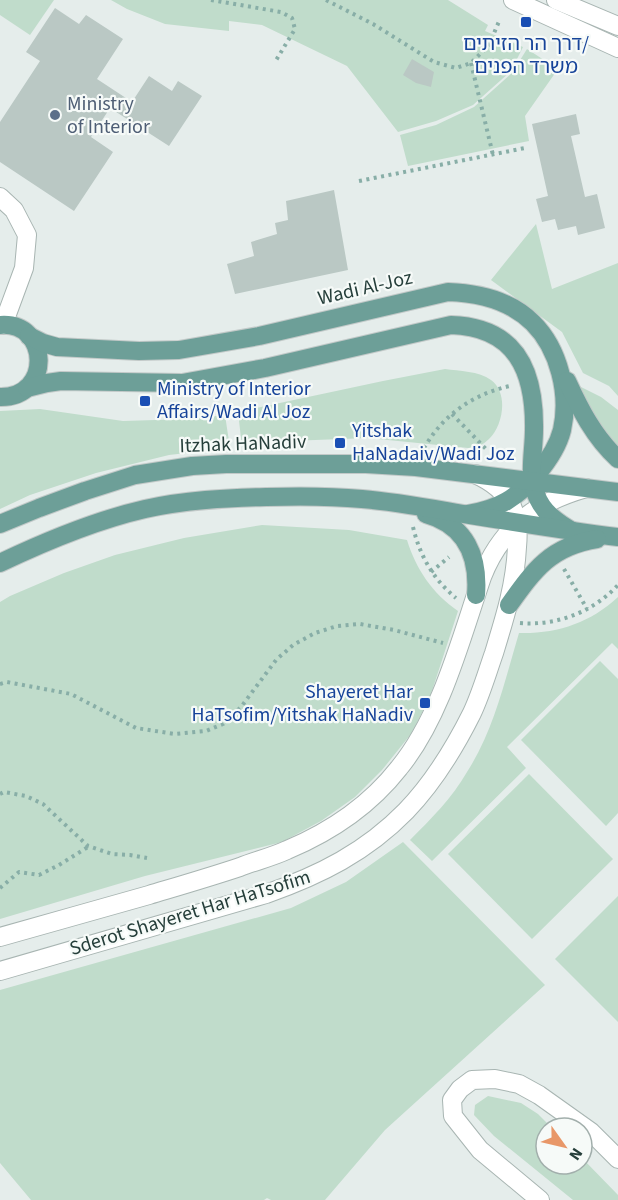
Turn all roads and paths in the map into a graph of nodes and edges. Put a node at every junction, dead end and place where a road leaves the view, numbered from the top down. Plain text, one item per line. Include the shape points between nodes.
1 (211, 0) edge
2 (326, 0) edge
3 (513, 0) edge
4 (556, 0) edge
5 (500, 19) dead end
6 (618, 26) edge
7 (618, 48) edge
8 (275, 62) dead end
9 (471, 63) junction
10 (525, 148) dead end
11 (493, 155) junction
12 (359, 181) dead end
13 (0, 197) edge
14 (2, 325) edge
15 (29, 336) junction
16 (557, 362) junction
17 (514, 385) dead end
18 (27, 388) junction
19 (0, 397) edge
20 (452, 414) junction
21 (424, 448) dead end
22 (486, 449) dead end
23 (618, 459) edge
24 (475, 474) junction
25 (532, 481) junction
26 (586, 488) junction
27 (618, 492) edge
28 (363, 499) junction
29 (508, 500) junction
30 (541, 506) junction
31 (468, 514) junction
32 (517, 523) junction
33 (0, 524) edge
34 (412, 526) dead end
35 (574, 532) junction
36 (618, 537) edge
37 (449, 557) dead end
38 (0, 563) edge
39 (564, 568) dead end
40 (431, 572) junction
41 (618, 585) edge
42 (476, 595) junction
43 (456, 598) dead end
44 (508, 605) junction
45 (587, 609) junction
46 (516, 623) dead end
47 (459, 647) junction
48 (0, 684) edge
49 (0, 794) edge
50 (88, 846) junction
51 (147, 858) dead end
52 (0, 888) edge
53 (0, 937) edge
54 (0, 971) edge
55 (618, 1159) edge
56 (540, 1200) edge

1 - 8 path via 281,12 292,18 295,29
2 - 9 path via 434,62 456,68
3 - 7 street
4 - 6 street
5 - 9 path via 489,45
9 - 11 path
10 - 11 path
11 - 12 path
13 - 14 street via 14,210 27,235 24,268
14 - 15 main road, Wadi Al-Joz via 13,326
15 - 16 main road, Wadi Al-Joz via 57,347 179,350 259,336 448,292 469,292 517,310 533,323
15 - 18 main road via 36,346 39,369
16 - 23 main road via 591,428
16 - 25 main road, Wadi Al-Joz via 565,412 561,432
17 - 20 path via 474,398
18 - 19 main road
18 - 25 main road via 62,381 182,383 265,368 432,328 464,325 500,338 526,373 534,410
20 - 21 path
20 - 22 path
24 - 25 main road, Itzhak HaNadiv
24 - 29 street, Sderot Shayeret Har HaTsofim
24 - 33 main road, Itzhak HaNadiv via 366,464 192,466 135,475
25 - 26 main road, Itzhak HaNadiv
25 - 29 main road, Wadi Al-Joz
25 - 30 main road
26 - 27 main road, Itzhak HaNadiv
26 - 30 street, Sderot Shayeret Har HaTsofim
28 - 31 main road
28 - 38 main road via 315,496 185,502 96,524
28 - 42 main road via 436,517 448,524 473,556
29 - 31 main road, Wadi Al-Joz
29 - 32 street, Sderot Shayeret Har HaTsofim
30 - 32 street, Sderot Shayeret Har HaTsofim
30 - 35 main road
31 - 32 main road
32 - 35 main road
32 - 42 street, Sderot Shayeret Har HaTsofim via 488,561
32 - 44 street, Sderot Shayeret Har HaTsofim via 516,564
34 - 40 path
35 - 36 main road
36 - 44 main road via 571,545 555,554 531,574
37 - 40 path
39 - 45 path
40 - 43 path
41 - 45 path
42 - 47 street, Sderot Shayeret Har HaTsofim
44 - 54 street, Sderot Shayeret Har HaTsofim via 484,684 446,760 405,811 355,854 298,883 266,894
45 - 46 path via 558,620
47 - 48 path via 360,624 315,633 276,660 241,707 223,724 206,731 175,734 136,728 71,694
47 - 53 street, Sderot Shayeret Har HaTsofim via 434,710 400,767 363,805 336,825 285,851 197,881
49 - 50 path via 26,796 43,804
50 - 51 path via 112,855
50 - 52 path via 39,875 19,872
55 - 56 street via 591,1132 519,1084 472,1080 452,1100 453,1116 480,1150

